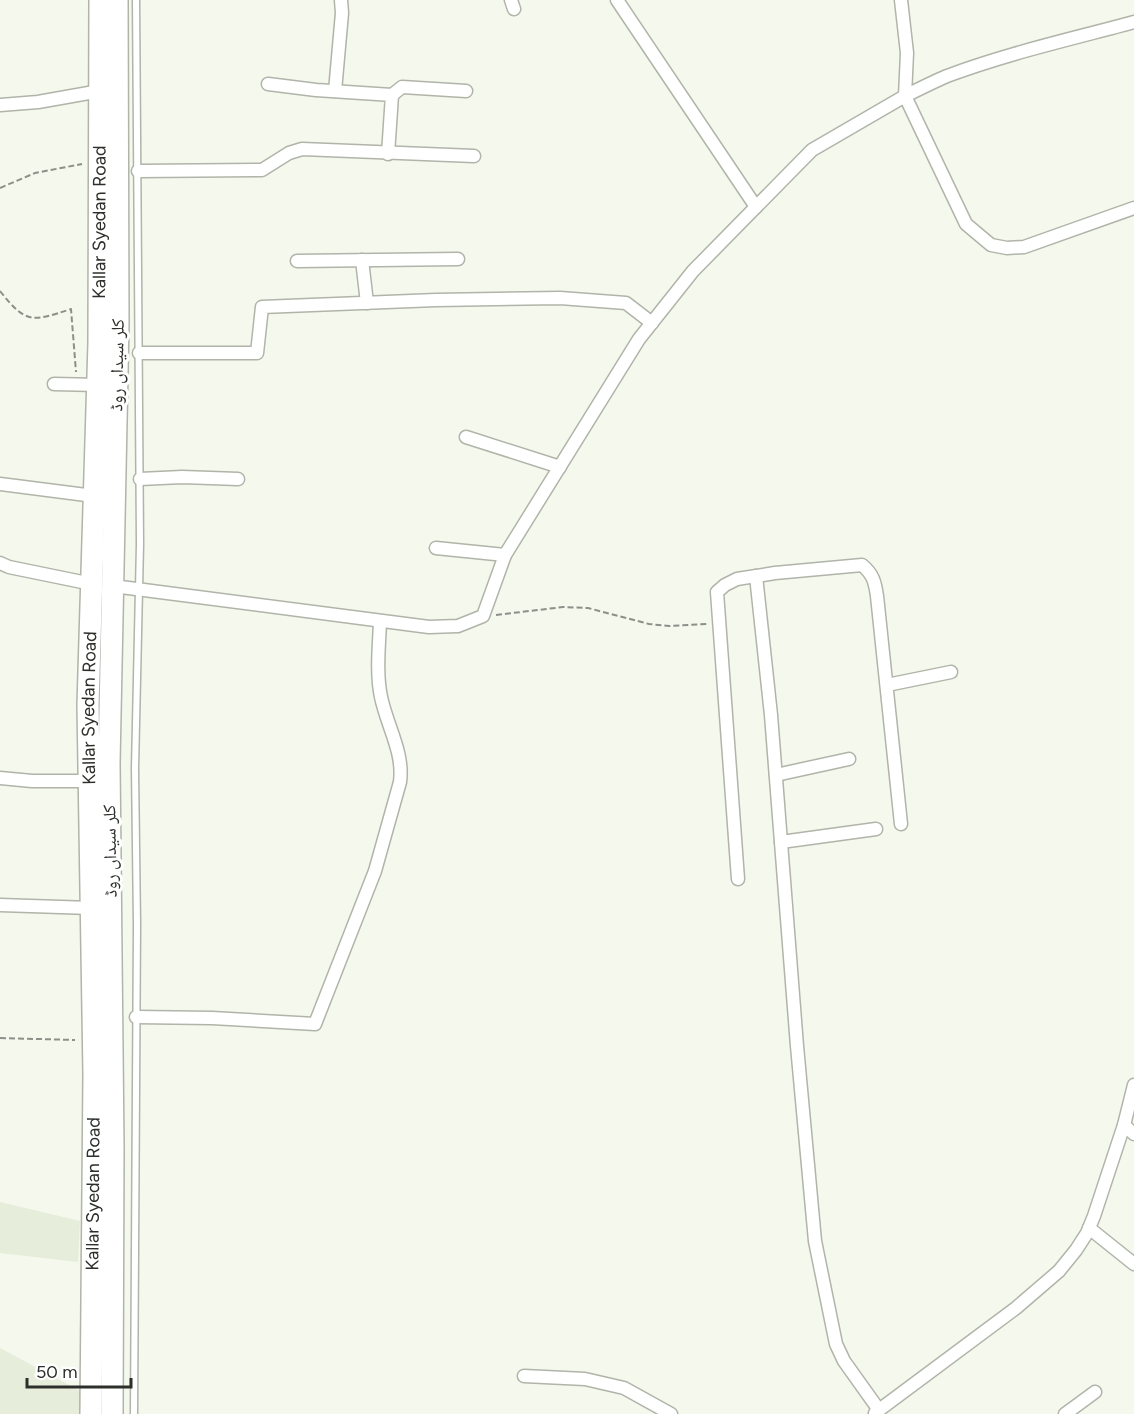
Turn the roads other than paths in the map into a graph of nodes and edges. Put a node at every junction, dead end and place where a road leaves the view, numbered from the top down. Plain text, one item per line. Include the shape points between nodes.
1 (100, 0) edge
2 (117, 0) edge
3 (136, 0) edge
4 (341, 0) edge
5 (617, 0) edge
6 (901, 0) edge
7 (1134, 22) edge
8 (268, 84) dead end
9 (100, 91) junction
10 (335, 91) junction
11 (466, 91) dead end
12 (392, 95) junction
13 (905, 96) junction
14 (0, 105) edge
15 (388, 154) junction
16 (474, 156) dead end
17 (138, 171) junction
18 (756, 207) junction
19 (1134, 208) edge
20 (362, 260) junction
21 (458, 260) dead end
22 (297, 261) dead end
23 (367, 303) junction
24 (652, 322) junction
25 (139, 353) junction
26 (54, 384) dead end
27 (87, 384) junction
28 (466, 437) dead end
29 (560, 467) junction
30 (140, 479) junction
31 (238, 479) dead end
32 (0, 484) edge
33 (94, 496) junction
34 (436, 548) dead end
35 (505, 555) junction
36 (0, 563) edge
37 (756, 576) junction
38 (92, 584) junction
39 (113, 586) junction
40 (139, 590) junction
41 (380, 622) junction
42 (951, 672) dead end
43 (887, 685) junction
44 (849, 759) dead end
45 (776, 775) junction
46 (0, 778) edge
47 (89, 781) junction
48 (901, 824) dead end
49 (876, 829) dead end
50 (781, 842) junction
51 (738, 879) dead end
52 (0, 905) edge
53 (91, 908) junction
54 (136, 1017) junction
55 (1134, 1084) edge
56 (1124, 1125) junction
57 (1134, 1134) edge
58 (1089, 1228) junction
59 (1134, 1264) edge
60 (524, 1376) dead end
61 (1095, 1392) dead end
62 (877, 1412) edge
63 (91, 1414) edge
64 (112, 1414) edge
65 (134, 1414) edge
66 (672, 1414) edge
67 (1065, 1414) edge

1 - 9 highway, Kallar Syedan Road
2 - 39 highway, کلر سیداں روڈ via 118,324
3 - 17 lane
4 - 10 street
5 - 18 street
6 - 13 street via 907,53
7 - 13 street via 973,67
8 - 10 street
9 - 14 street
9 - 27 highway, Kallar Syedan Road via 100,162
10 - 12 street
11 - 12 street via 402,87
12 - 15 street
13 - 18 street via 812,150
13 - 19 street via 966,224 991,245 1024,247
15 - 16 street
15 - 17 street via 302,149 262,170
17 - 25 lane
18 - 24 street via 693,271
20 - 21 street
20 - 22 street
20 - 23 street
23 - 24 street via 593,300 626,303
23 - 25 street via 262,307 257,353
24 - 29 street
25 - 30 lane
26 - 27 street
27 - 33 highway, Kallar Syedan Road
28 - 29 street
29 - 35 street
30 - 31 street
30 - 40 lane
32 - 33 street
33 - 38 highway, Kallar Syedan Road
34 - 35 street
35 - 41 street via 483,616 458,626
36 - 38 street
37 - 43 street via 862,565 875,581
37 - 45 street
37 - 51 street via 737,579 717,592
38 - 47 highway, Kallar Syedan Road
39 - 40 street
39 - 64 highway, کلر سیداں روڈ via 109,763
40 - 41 street
40 - 54 lane
41 - 54 street via 381,696 400,756 401,776 375,871 315,1023
42 - 43 street
43 - 48 street
44 - 45 street
45 - 50 street
46 - 47 street
47 - 53 highway, Kallar Syedan Road
49 - 50 street
50 - 62 street via 815,1241 836,1344
52 - 53 street
53 - 63 highway, Kallar Syedan Road
54 - 65 lane
55 - 56 street
56 - 57 street
56 - 58 street
58 - 59 street
58 - 62 street via 1059,1271 1032,1295
60 - 66 street via 585,1379 624,1388
61 - 67 street

